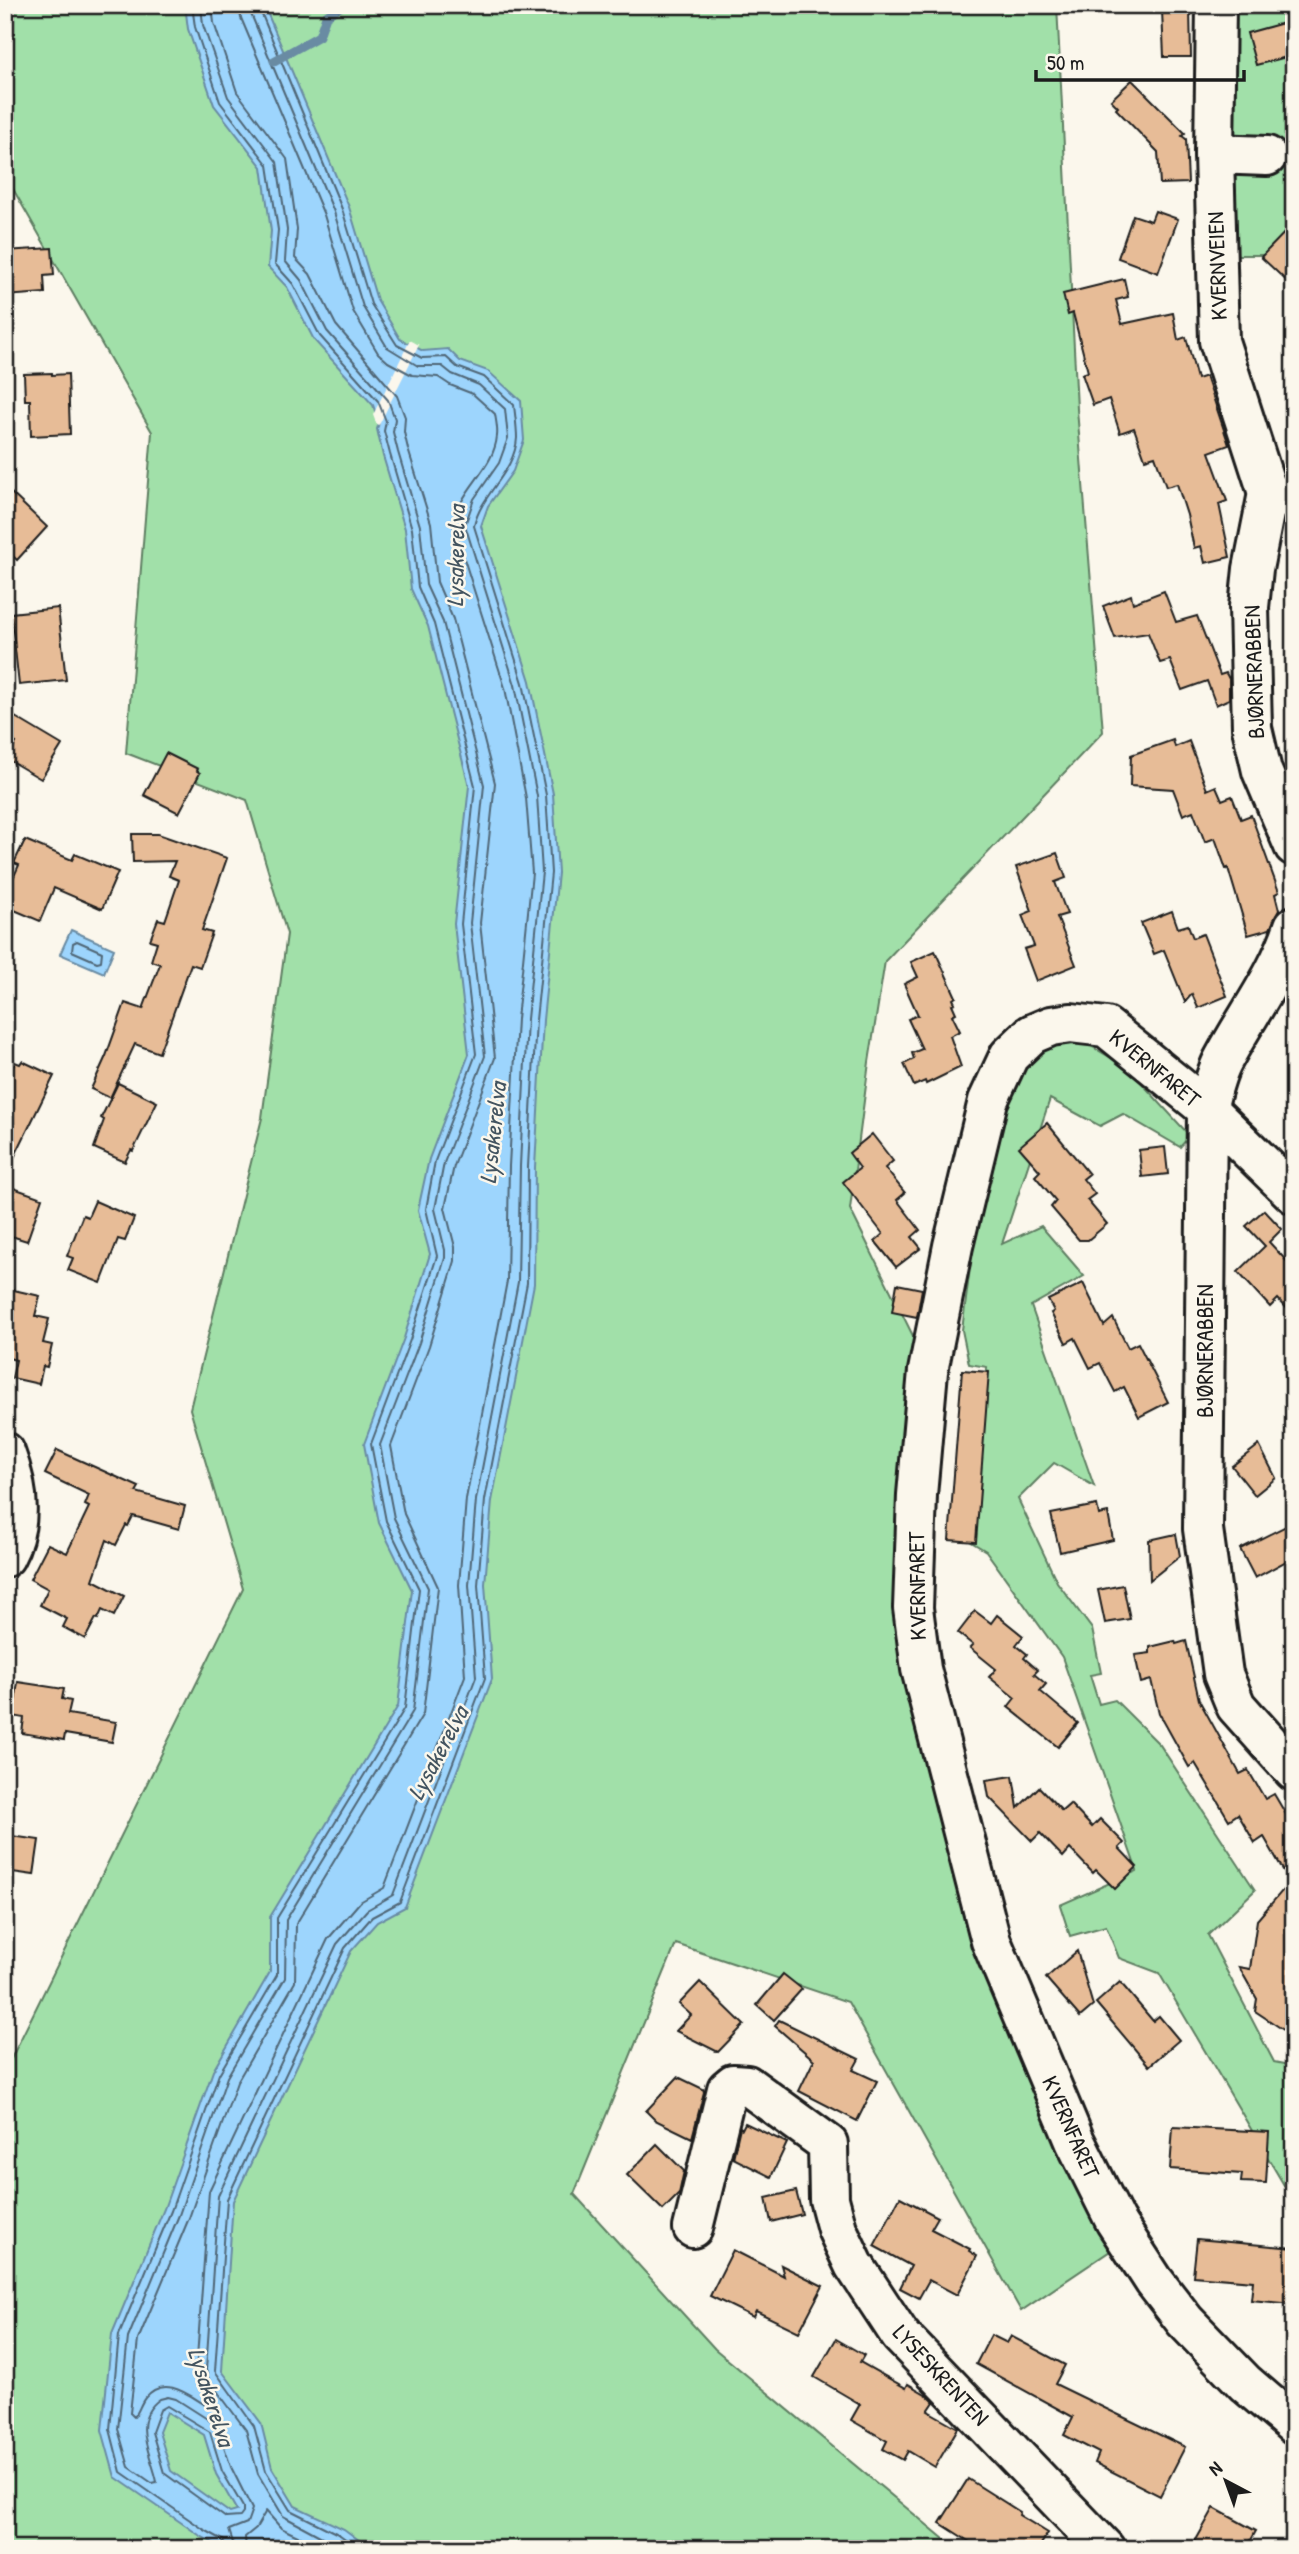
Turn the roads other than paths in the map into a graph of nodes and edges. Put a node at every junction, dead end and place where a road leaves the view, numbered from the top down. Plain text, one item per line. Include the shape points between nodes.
1 (1216, 5) edge
2 (1214, 154) junction
3 (1267, 156) dead end
4 (1281, 497) edge
5 (1294, 846) edge
6 (1294, 926) edge
7 (1207, 1109) junction
8 (1294, 1194) edge
9 (5, 1452) edge
10 (5, 1558) edge
11 (1294, 1771) edge
12 (693, 2228) dead end
13 (1294, 2425) edge
14 (1105, 2549) edge

1 - 2 street, KVERNVEIEN
2 - 3 street
2 - 4 street, KVERNVEIEN via 1219,341
4 - 5 street, BJØRNERABBEN via 1253,569 1249,607 1252,728 1262,771
6 - 7 street, BJØRNERABBEN via 1276,971 1221,1064
7 - 8 street, KVERNFARET
7 - 11 street, BJØRNERABBEN via 1203,1529 1223,1674 1236,1706
7 - 13 street, KVERNFARET via 1101,1026 1051,1026 1032,1034 1009,1056 988,1101 928,1371 913,1608 921,1669 991,1941 1075,2141 1115,2221 1154,2281 1245,2384
9 - 10 street via 16,1485 18,1515
12 - 14 street, LYSESKRENTEN via 727,2089 733,2084 747,2085 828,2144 829,2199 837,2229 854,2265 900,2335

